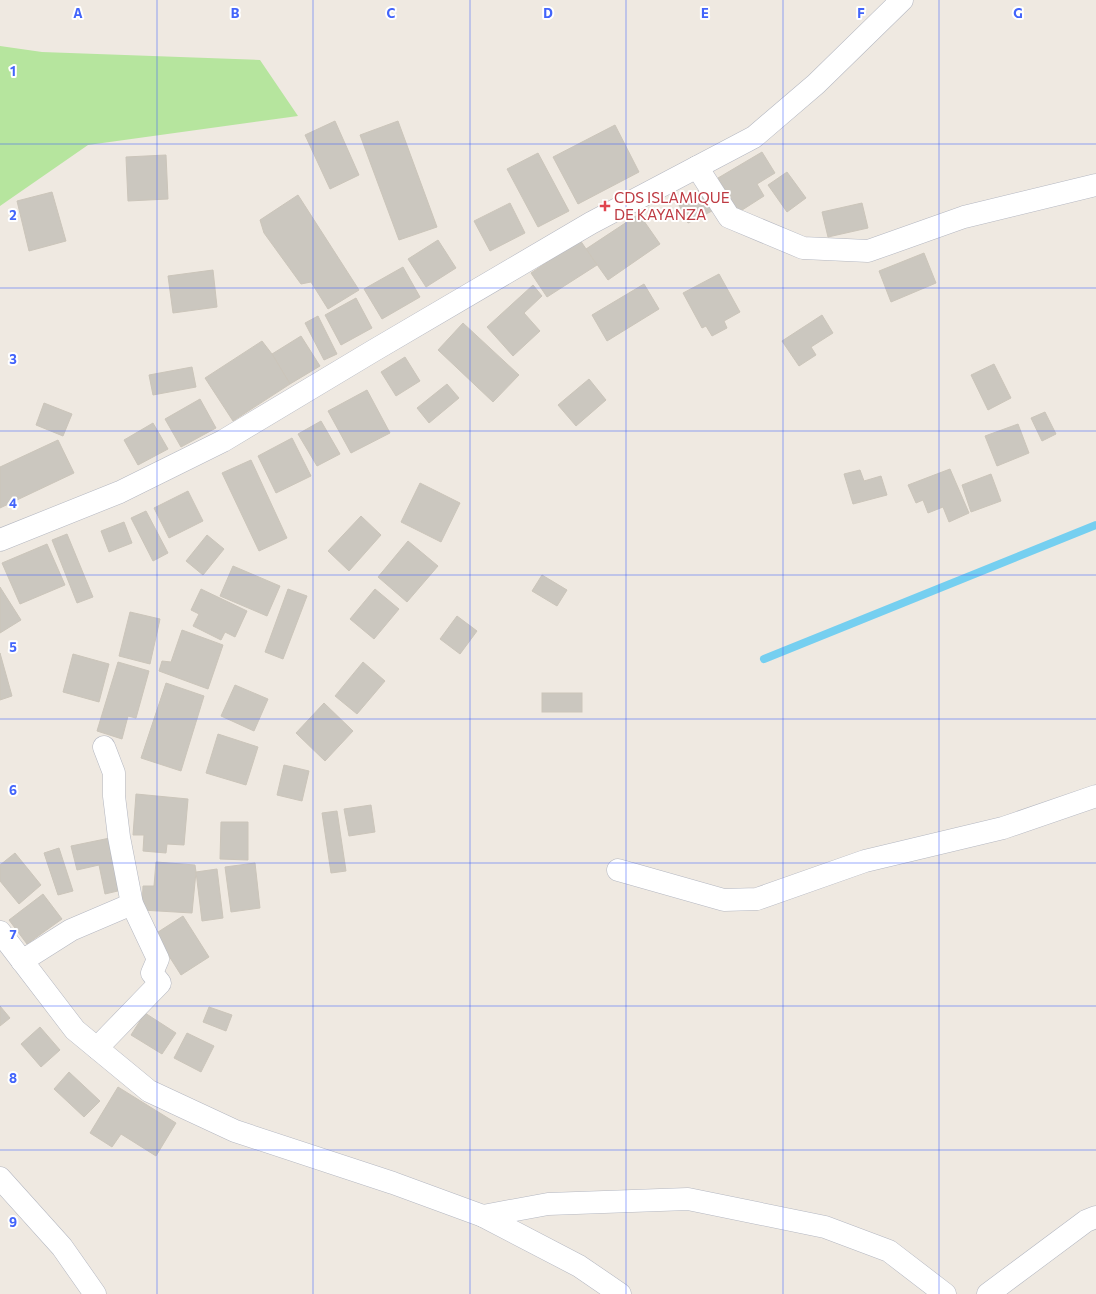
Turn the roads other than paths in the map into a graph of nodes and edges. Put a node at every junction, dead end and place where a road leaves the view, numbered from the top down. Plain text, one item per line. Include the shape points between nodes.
1 (902, 0) edge
2 (697, 167) junction
3 (1096, 185) edge
4 (0, 540) edge
5 (104, 747) dead end
6 (1096, 796) edge
7 (618, 870) dead end
8 (132, 904) junction
9 (0, 932) edge
10 (22, 961) junction
11 (97, 1048) junction
12 (0, 1178) edge
13 (483, 1216) junction
14 (1096, 1217) edge
15 (95, 1294) edge
16 (620, 1294) edge
17 (945, 1294) edge
18 (988, 1294) edge

1 - 2 street via 816,84 754,137
2 - 3 street via 729,217 803,248 868,251 964,217
2 - 4 street via 591,223 223,441 120,492
5 - 8 street via 114,773 119,837
6 - 7 street via 1003,828 866,861 756,899 724,900
8 - 10 street via 71,930
8 - 11 street via 158,959 152,973 160,983
9 - 10 street
10 - 11 street via 75,1030
11 - 13 street via 150,1091 235,1131 393,1183
12 - 15 street via 62,1247
13 - 16 street via 579,1266
13 - 17 street via 548,1204 688,1199 824,1227 868,1243 889,1251
14 - 18 street via 1086,1221

